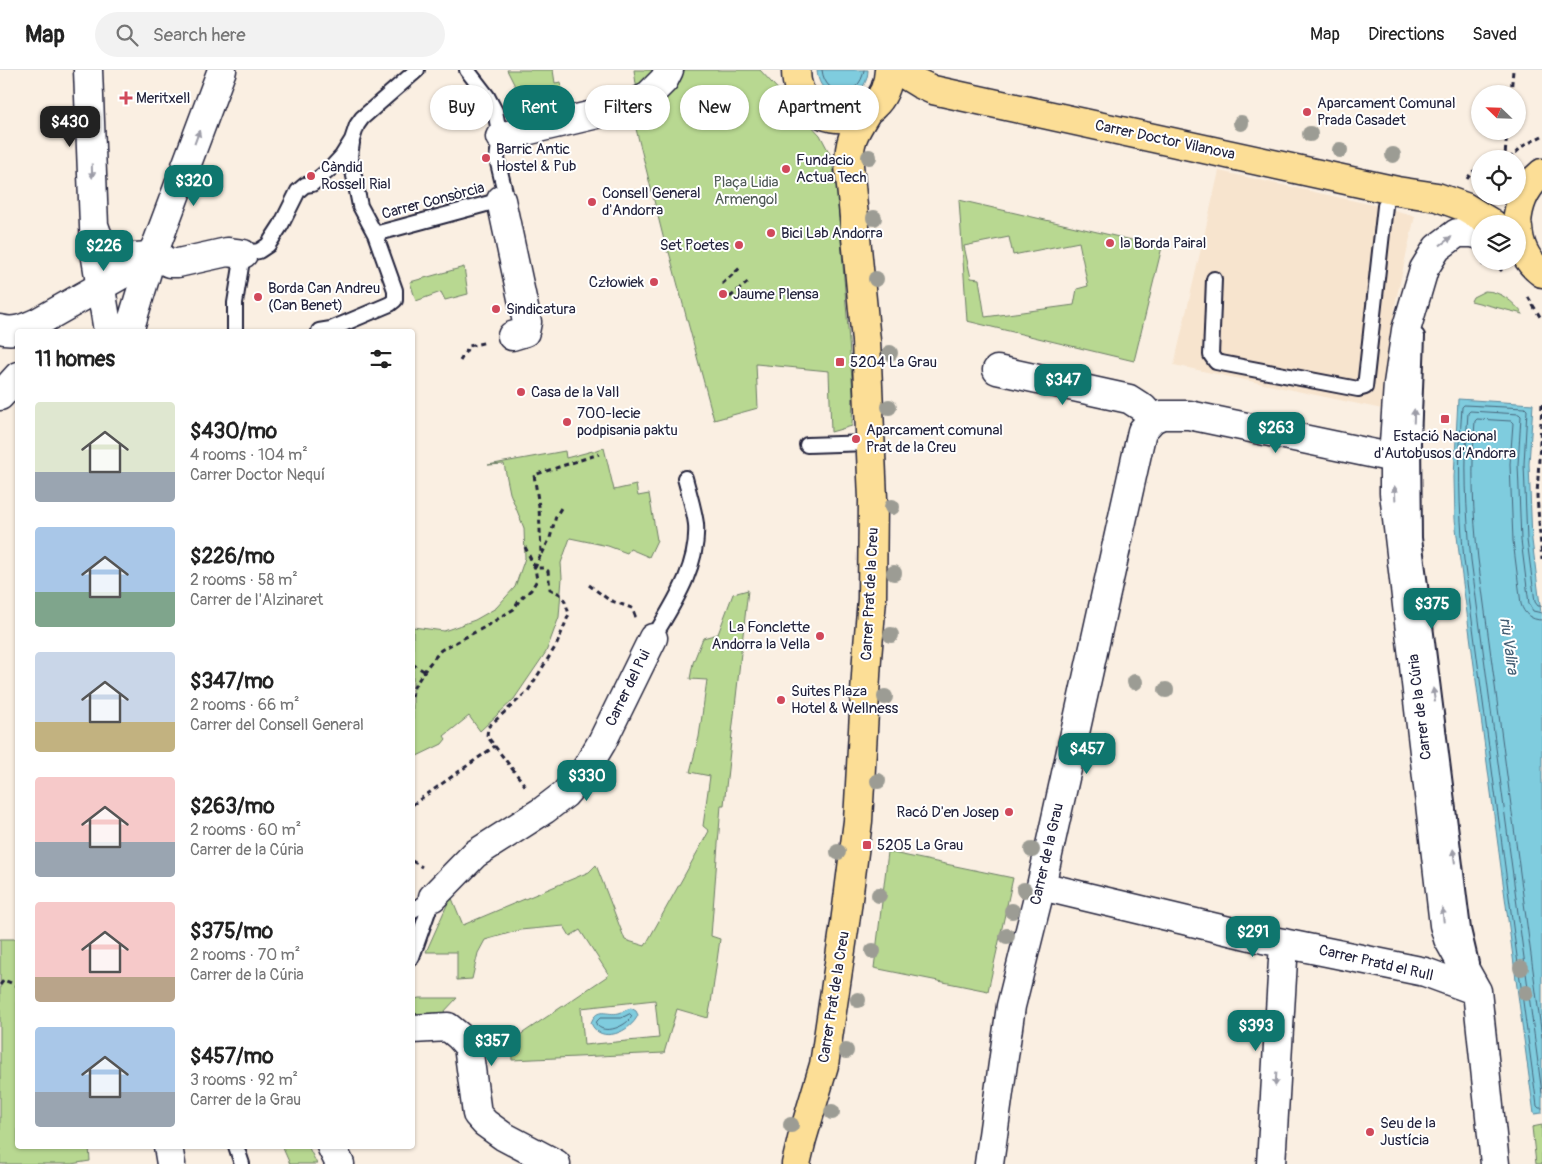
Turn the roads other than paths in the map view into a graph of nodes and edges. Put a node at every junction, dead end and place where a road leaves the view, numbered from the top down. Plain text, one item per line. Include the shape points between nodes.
1 (88, 70) edge
2 (222, 70) edge
3 (417, 70) edge
4 (467, 70) edge
5 (781, 70) edge
6 (889, 70) edge
7 (897, 70) edge
8 (913, 70) edge
9 (673, 71) edge
10 (797, 85) edge
11 (933, 90) junction
12 (879, 98) edge
13 (879, 103) edge
14 (833, 130) edge
15 (855, 130) edge
16 (500, 138) junction
17 (352, 140) junction
18 (849, 165) junction
19 (1532, 178) edge
20 (1471, 188) edge
21 (1437, 198) junction
22 (501, 200) junction
23 (1385, 206) dead end
24 (1478, 215) edge
25 (94, 225) junction
26 (375, 234) junction
27 (1467, 235) edge
28 (153, 251) junction
29 (243, 254) junction
30 (1527, 255) edge
31 (1424, 269) junction
32 (1214, 279) dead end
33 (101, 292) junction
34 (69, 322) edge
35 (0, 329) edge
36 (23, 329) edge
37 (107, 329) edge
38 (108, 329) edge
39 (129, 329) edge
40 (130, 329) edge
41 (235, 329) edge
42 (331, 329) edge
43 (15, 330) edge
44 (512, 336) road end
45 (998, 370) dead end
46 (15, 379) edge
47 (0, 396) edge
48 (1148, 414) junction
49 (870, 444) junction
50 (807, 445) dead end
51 (1394, 458) junction
52 (685, 478) dead end
53 (645, 630) joint
54 (1041, 886) junction
55 (423, 904) edge
56 (415, 943) edge
57 (1284, 943) junction
58 (1477, 991) junction
59 (415, 1029) edge
60 (168, 1149) edge
61 (237, 1149) edge
62 (332, 1149) edge
63 (171, 1164) edge
64 (242, 1164) edge
65 (340, 1164) edge
66 (556, 1164) edge
67 (796, 1164) edge
68 (989, 1164) edge
69 (1271, 1164) edge
70 (1494, 1164) edge

1 -> 25 street
28 -> 2 street
3 - 17 lane via 362,118
4 - 16 lane via 488,96 495,111
5 - 10 street
6 - 12 main road, Carrer Prat de la Creu via 889,79
7 - 11 main road, Carrer Doctor Vilanova
8 - 11 main road
9 - 16 street via 647,98 626,107
11 - 13 main road via 896,94
11 - 21 main road, Carrer Doctor Vilanova
14 - 18 main road
15 - 18 main road, Carrer Prat de la Creu via 849,148
16 - 22 lane via 497,159 505,192
17 - 26 lane via 350,156 360,206
17 - 29 lane via 330,169 298,191 268,246
18 - 49 main road, Carrer Prat de la Creu via 866,342
19 - 30 main road via 1519,207
20 - 21 main road, Carrer Doctor Vilanova
21 - 24 main road, Carrer Doctor Vilanova
22 - 26 lane, Carrer Consòrcia
22 - 44 street via 527,322 525,332
23 - 32 lane via 1364,387 1358,389 1216,362 1211,355
25 - 28 street via 96,234 109,250 135,258
25 - 33 street
26 - 42 lane via 395,290 395,300
31 -> 27 street, Carrer de la Cúria via 1437,248
28 - 29 street via 170,263 227,252
28 - 33 street
28 - 40 street
29 - 41 lane via 235,303
31 - 51 street, Carrer de la Cúria via 1406,330 1398,384
58 -> 31 lane, Carrer de la Cúria via 1463,928 1414,538 1413,441
33 - 34 street
33 - 36 street
33 - 38 street
33 - 39 street via 126,310
34 - 37 street via 86,309 97,311
35 - 43 street
45 - 48 street via 1129,399
46 - 47 street
48 - 51 street via 1189,415
48 - 54 street, Carrer de la Grau
49 - 50 lane
49 - 67 main road, Carrer Prat de la Creu via 872,599 858,821 824,1065
58 -> 51 street, Carrer de la Cúria via 1448,940 1444,925 1394,493
52 - 53 lane, Carrer del Pui via 696,523 694,552 680,592
53 - 55 street, Carrer del Pui via 602,742 586,770 566,794 475,854
54 - 57 street, Carrer Pratd el Rull
54 - 68 street, Carrer de la Grau via 1011,1006
55 - 56 lane
57 - 58 street, Carrer Pratd el Rull via 1425,972
57 -> 69 street
58 - 70 street, Carrer de la Cúria
59 - 66 street via 448,1027 459,1036 468,1046 477,1114 503,1136
60 - 63 street
61 - 64 lane
62 - 65 street

